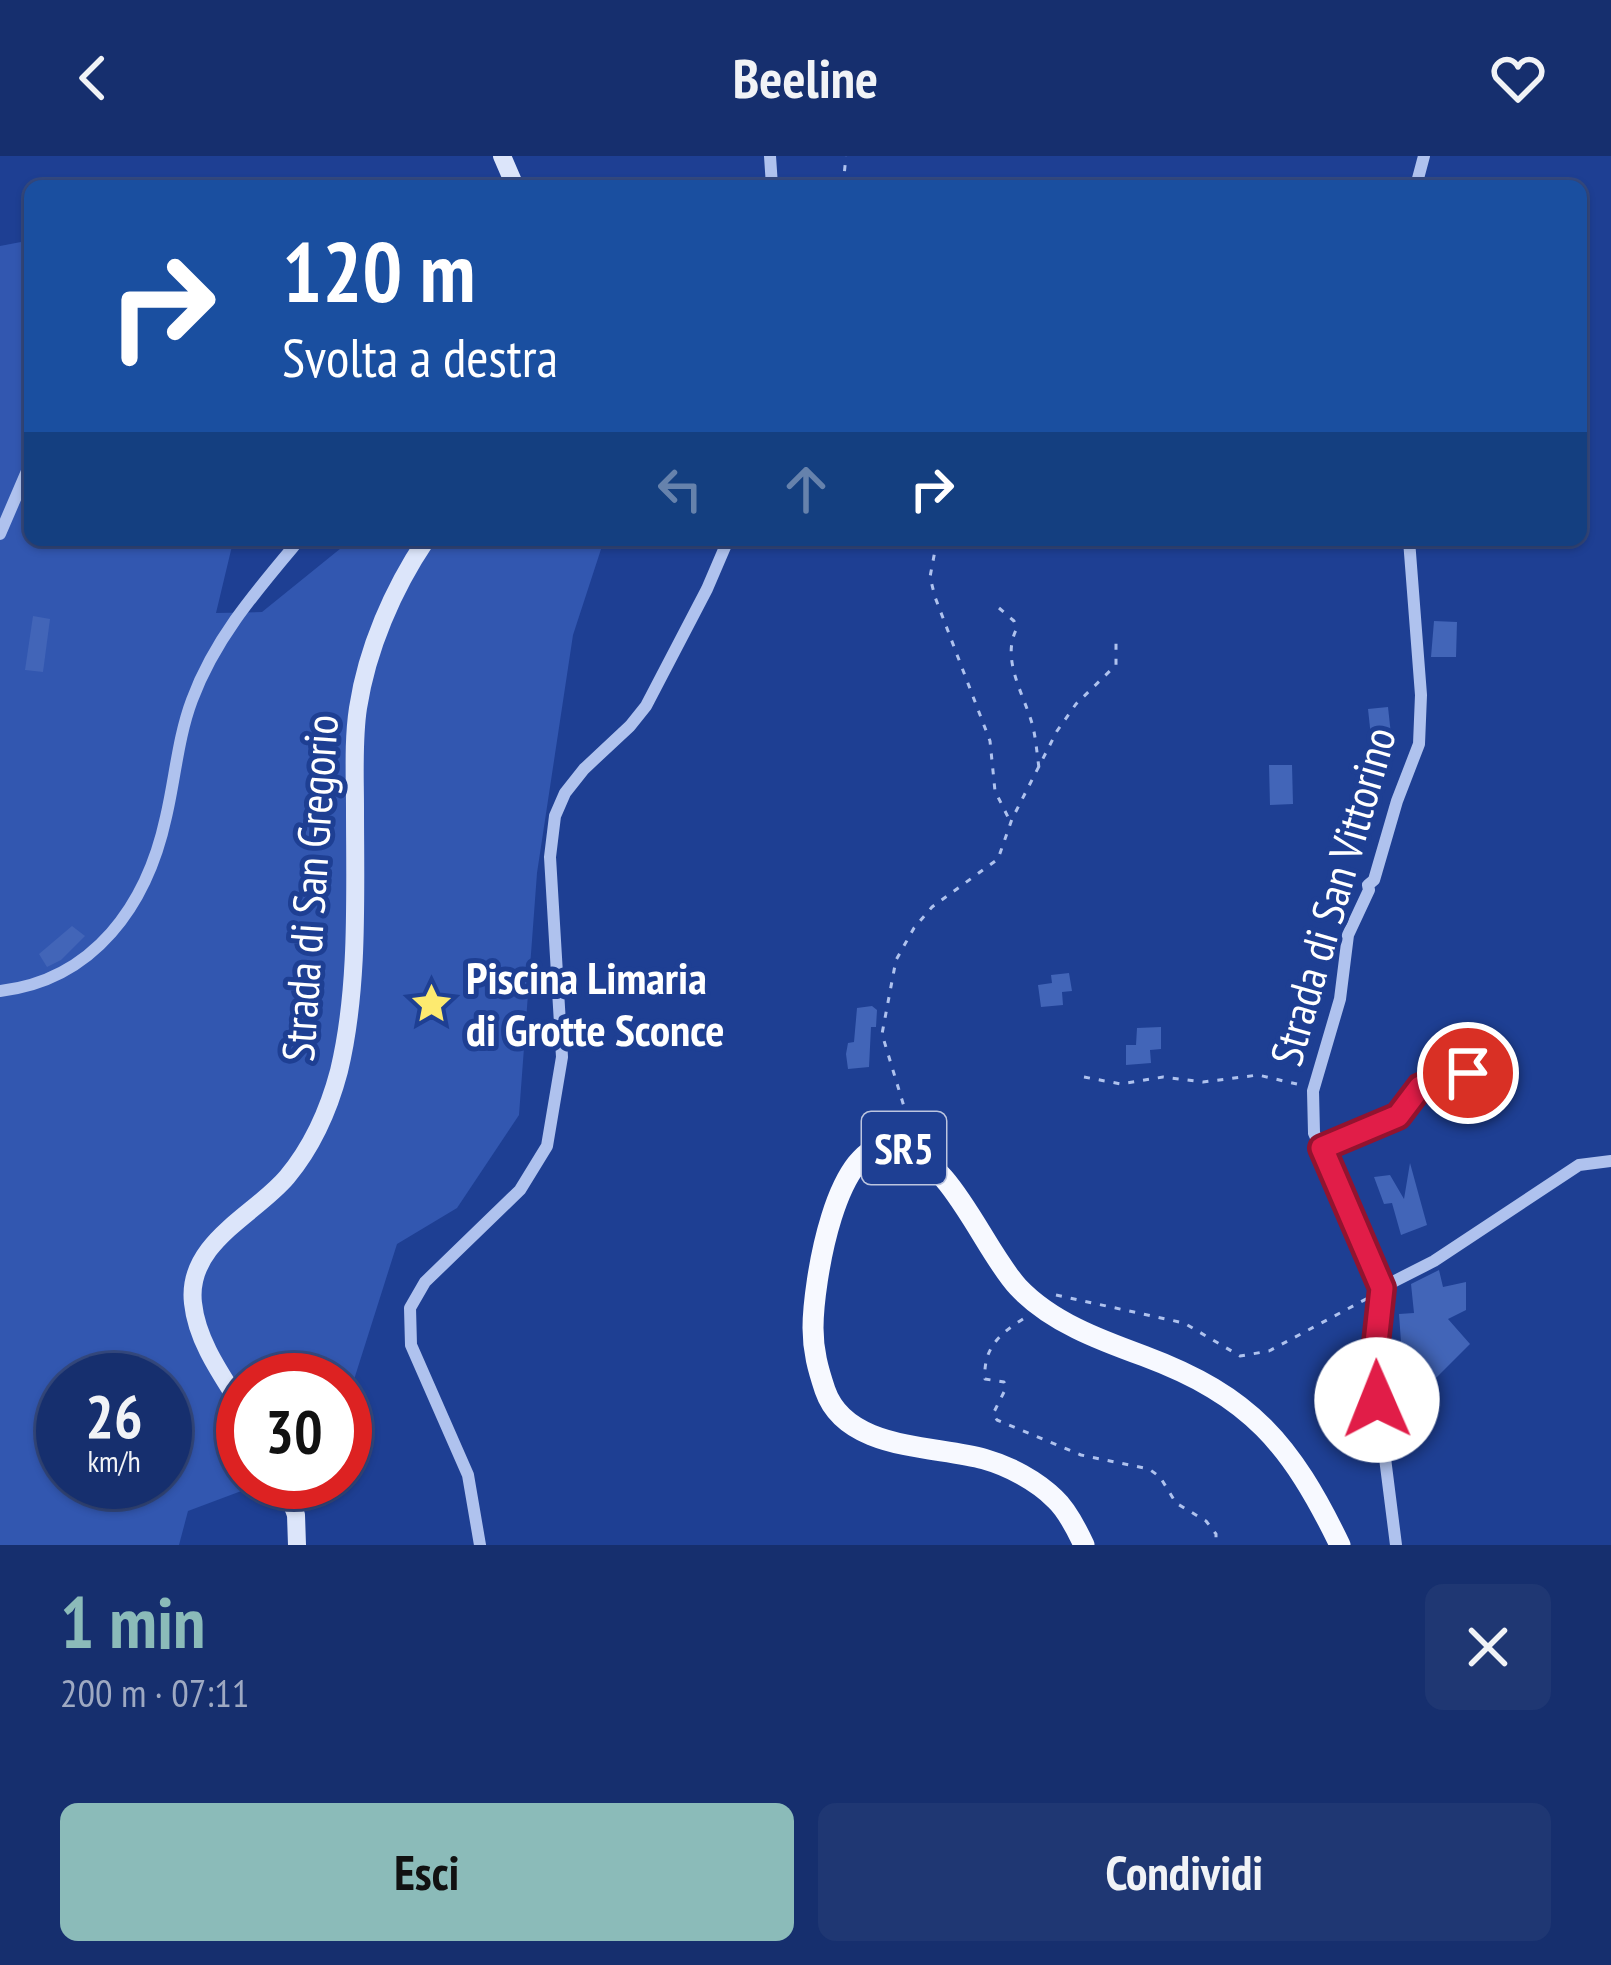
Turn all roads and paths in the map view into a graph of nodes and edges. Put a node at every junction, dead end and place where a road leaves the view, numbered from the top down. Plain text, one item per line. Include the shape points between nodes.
1 (24, 478) edge
2 (0, 534) edge
3 (294, 546) edge
4 (422, 546) edge
5 (725, 546) edge
6 (936, 546) edge
7 (1409, 546) edge
8 (998, 608) dead end
9 (1116, 635) dead end
10 (1039, 770) junction
11 (1011, 824) junction
12 (0, 991) edge
13 (1084, 1077) dead end
14 (1512, 1084) dead end
15 (1315, 1086) junction
16 (913, 1141) dead end
17 (1322, 1148) junction
18 (1611, 1161) edge
19 (1381, 1290) junction
20 (1051, 1294) dead end
21 (1024, 1318) dead end
22 (216, 1361) edge
23 (294, 1509) edge
24 (297, 1545) edge
25 (481, 1545) edge
26 (1084, 1545) edge
27 (1216, 1545) edge
28 (1340, 1545) edge
29 (1396, 1545) edge

1 - 2 street
3 - 12 street via 241,611 202,677 157,851 128,913 70,969
4 - 22 street, Strada di San Gregorio via 386,615 358,708 351,973 335,1085 294,1168 214,1244 194,1281 200,1332
5 - 25 street via 646,706 584,769 555,816 550,868 562,1057 544,1153 514,1197 429,1278 410,1308 412,1350 468,1475
6 - 11 path via 935,598 990,741 995,791
7 - 15 street, Strada di San Vittorino via 1419,744 1351,928
8 - 10 path via 1014,621 1010,656
9 - 10 path via 1116,665 1076,704
10 - 11 path
11 - 16 path via 998,859 932,908 896,959 882,1034
13 - 15 path via 1121,1084 1258,1075
14 - 17 lane via 1483,1072 1451,1076 1420,1087 1398,1116
15 - 17 street, Strada di San Vittorino via 1312,1115
17 - 19 street, Strada di San Vittorino
18 - 19 street via 1579,1165
19 - 20 path via 1269,1351 1240,1356 1184,1322
19 - 29 street, Strada di San Vittorino via 1375,1379
21 - 27 path via 989,1350 985,1378 1004,1382 1005,1390 997,1420 1081,1455 1149,1468 1176,1503 1206,1521
23 - 24 street
26 - 28 main road, SR5 via 1055,1498 1021,1474 871,1435 829,1400 814,1356 816,1291 840,1195 868,1150 900,1147 928,1164 1002,1269 1047,1311 1240,1402 1297,1467

